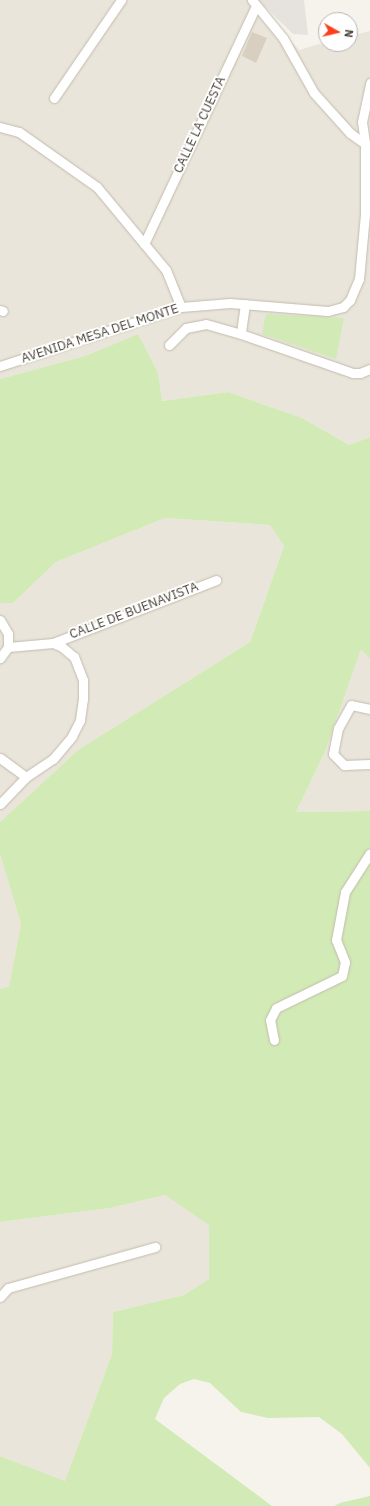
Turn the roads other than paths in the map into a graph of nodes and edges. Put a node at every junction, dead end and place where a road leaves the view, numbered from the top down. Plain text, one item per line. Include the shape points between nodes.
1 (121, 0) edge
2 (254, 3) edge
3 (370, 82) edge
4 (54, 98) dead end
5 (0, 127) edge
6 (368, 146) edge
7 (144, 244) junction
8 (245, 304) junction
9 (181, 307) junction
10 (241, 334) junction
11 (169, 345) dead end
12 (0, 366) edge
13 (370, 368) edge
14 (216, 580) dead end
15 (0, 620) edge
16 (53, 643) junction
17 (8, 647) junction
18 (0, 658) edge
19 (370, 709) edge
20 (0, 758) edge
21 (370, 764) edge
22 (26, 777) junction
23 (0, 804) edge
24 (370, 853) edge
25 (274, 1040) dead end
26 (155, 1247) dead end
27 (0, 1297) edge

1 - 4 street
2 - 6 street via 283,38 314,93 350,133
2 - 7 street, CALLE LA CUESTA
3 - 6 street, AVENIDA MESA DEL MONTE via 362,122
5 - 7 street via 20,132 97,187
6 - 8 street, AVENIDA MESA DEL MONTE via 359,280 350,300 343,307 328,311
7 - 9 street via 166,270
8 - 9 street, AVENIDA MESA DEL MONTE
8 - 10 street
9 - 12 street, AVENIDA MESA DEL MONTE
10 - 11 street via 206,324 186,328
10 - 13 street via 353,373
14 - 16 street, CALLE DE BUENAVISTA
15 - 17 street via 8,634
16 - 17 street, CALLE DE BUENAVISTA
16 - 22 street via 74,657 83,680 80,720 72,736 53,759
17 - 18 street
19 - 21 street via 351,705 338,728 333,754 344,765
20 - 22 street
22 - 23 street
24 - 25 street via 345,892 336,940 345,962 342,976 276,1008 270,1020
26 - 27 street via 8,1288

